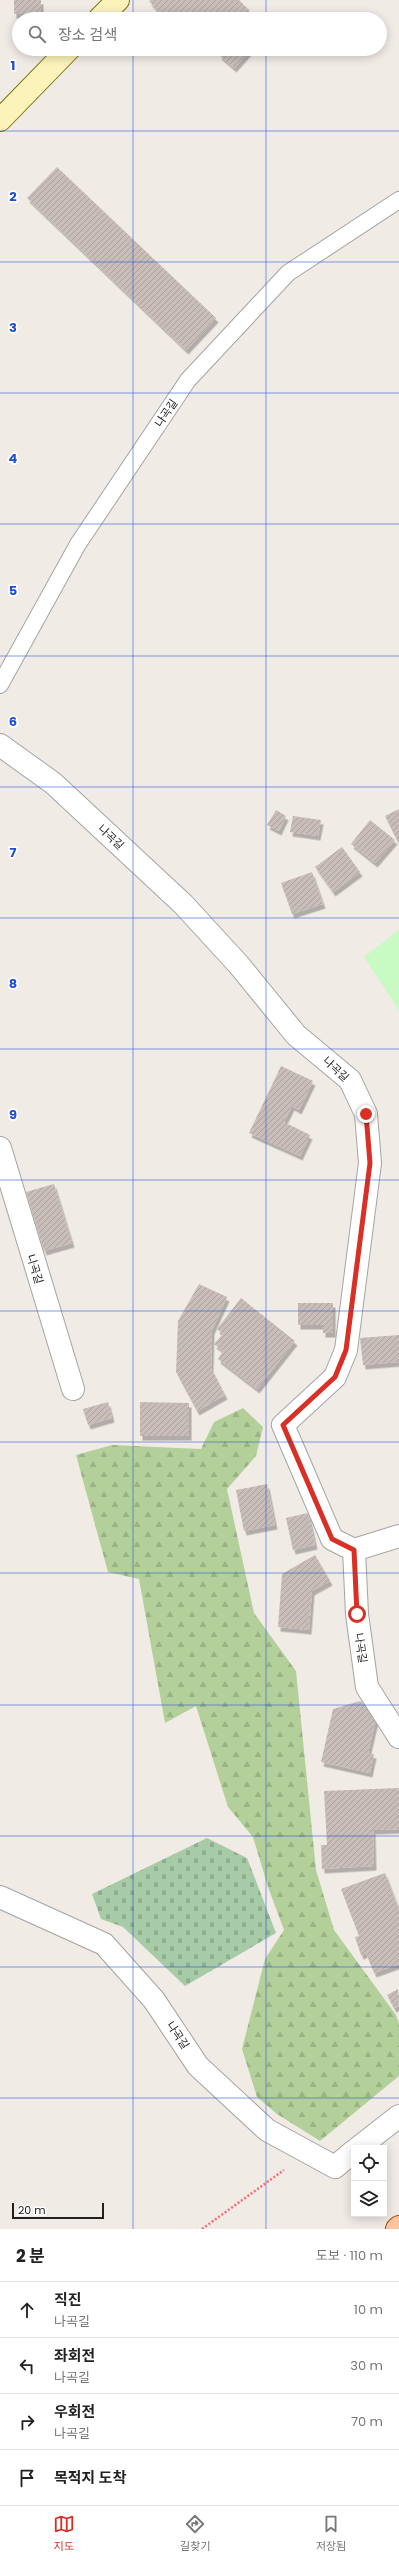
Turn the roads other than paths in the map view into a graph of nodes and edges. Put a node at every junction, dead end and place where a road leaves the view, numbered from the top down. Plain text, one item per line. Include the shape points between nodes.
1 (118, 0) edge
2 (106, 12) edge
3 (62, 56) edge
4 (0, 120) edge
5 (399, 200) edge
6 (0, 685) edge
7 (0, 745) edge
8 (0, 1148) edge
9 (72, 1389) dead end
10 (399, 1536) edge
11 (354, 1550) junction
12 (399, 1737) edge
13 (0, 1897) edge
14 (399, 2116) edge
15 (362, 2145) edge
16 (351, 2154) edge

1 - 2 street
3 - 4 street
5 - 6 lane, 나곡길 via 288,273 188,380 78,544
7 - 11 street, 나곡길 via 53,783 183,904 239,965 296,1035 350,1080 366,1114 370,1163 346,1350 335,1377 283,1425 332,1539
8 - 9 street, 나곡길
10 - 11 street
11 - 12 street, 나곡길 via 357,1614 367,1687
13 - 16 street, 나곡길 via 104,1944 154,2000 198,2066 267,2130 335,2167
14 - 15 street

